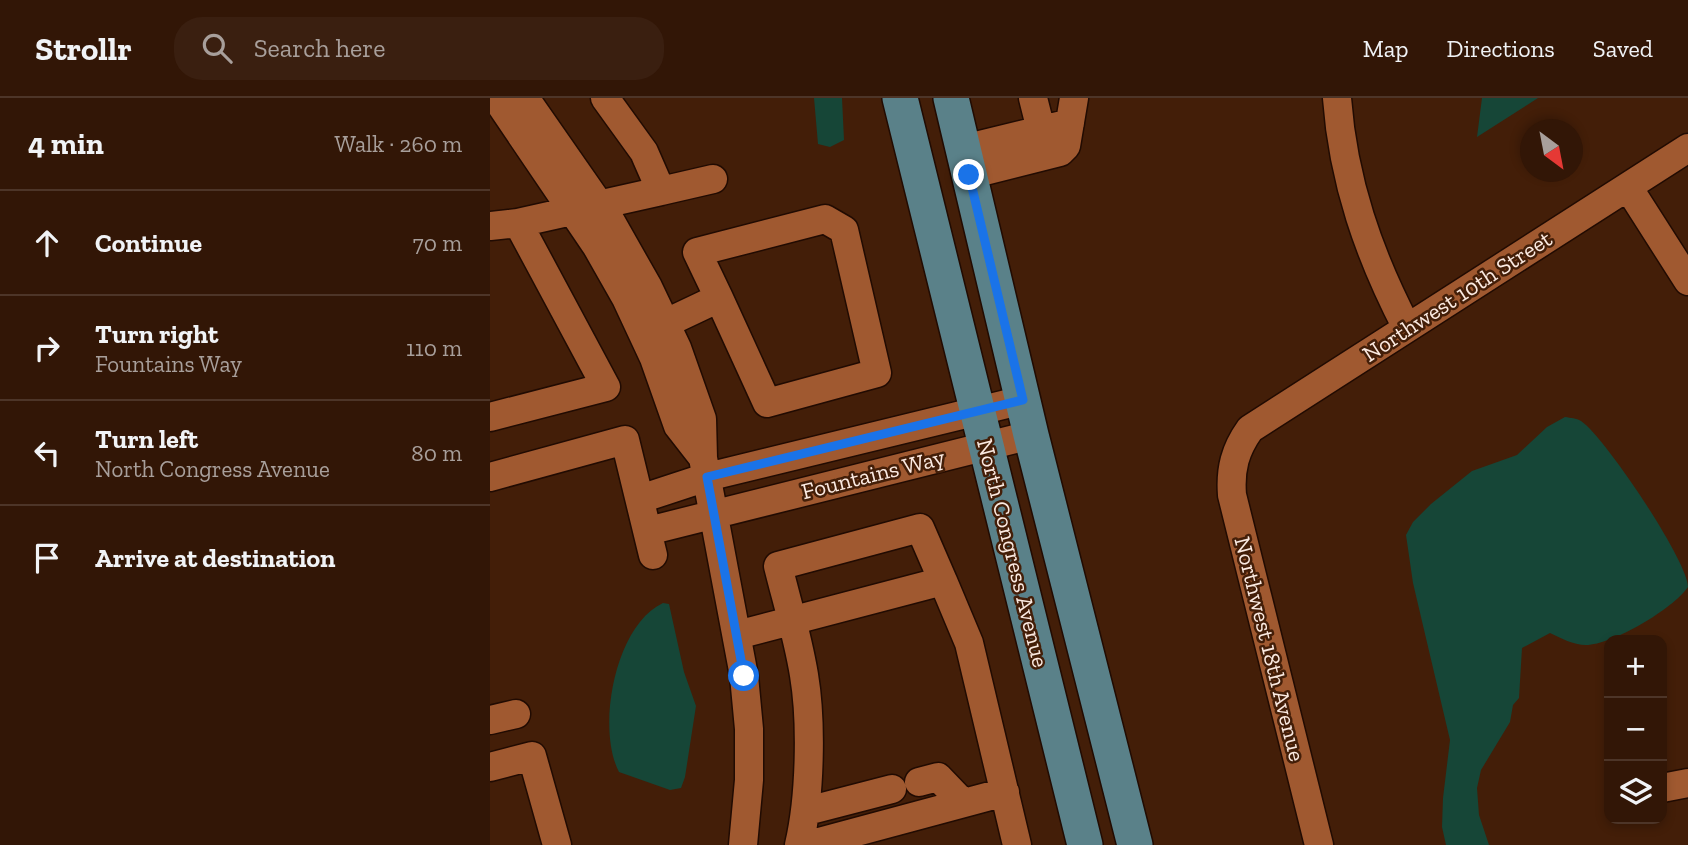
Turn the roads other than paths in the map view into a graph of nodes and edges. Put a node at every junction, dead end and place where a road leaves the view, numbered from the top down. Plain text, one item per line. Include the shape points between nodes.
1 (496, 98) edge
2 (525, 98) edge
3 (900, 98) edge
4 (951, 98) edge
5 (1032, 98) edge
6 (1337, 98) edge
7 (613, 102) edge
8 (1072, 110) edge
9 (1041, 131) junction
10 (1688, 148) edge
11 (966, 162) junction
12 (713, 179) dead end
13 (1628, 187) junction
14 (661, 191) junction
15 (585, 206) junction
16 (518, 223) junction
17 (490, 226) edge
18 (1688, 281) edge
19 (719, 298) junction
20 (1407, 328) junction
21 (654, 329) junction
22 (1023, 400) junction
23 (978, 411) junction
24 (490, 417) edge
25 (1031, 435) junction
26 (986, 446) junction
27 (1236, 453) joint
28 (705, 467) junction
29 (490, 477) edge
30 (640, 499) junction
31 (714, 513) junction
32 (943, 581) junction
33 (792, 621) junction
34 (737, 635) junction
35 (490, 767) edge
36 (1688, 783) edge
37 (1667, 787) edge
38 (1005, 792) junction
39 (963, 803) junction
40 (807, 811) junction
41 (556, 845) edge
42 (743, 845) edge
43 (757, 845) edge
44 (799, 845) edge
45 (808, 845) edge
46 (1017, 845) edge
47 (1085, 845) edge
48 (1135, 845) edge
49 (1319, 845) edge

1 - 15 street
2 - 15 street
3 - 23 main road, North Congress Avenue
4 - 11 main road, North Congress Avenue
5 - 9 street
6 - 20 street via 1348,176 1362,229
7 - 14 street via 644,152
8 - 9 street
8 - 11 street via 1066,146 1060,152
9 - 11 street
10 - 13 street, Northwest 10th Street
11 - 22 main road, North Congress Avenue
12 - 14 street
13 - 18 street
13 - 20 street, Northwest 10th Street
14 - 15 street
15 - 16 street
15 - 21 street via 648,287
16 - 17 street
16 - 24 street via 606,387
19 - 19 street via 767,403 877,373 844,230 825,219 697,252
19 - 21 street
20 - 27 street, Northwest 10th Street via 1250,429
21 - 28 street via 702,419
22 - 23 street, Fountains Way
22 - 25 main road, North Congress Avenue
23 - 26 main road, North Congress Avenue
23 - 28 street, Fountains Way
25 - 26 street, Fountains Way
25 - 48 main road, North Congress Avenue
26 - 31 street, Fountains Way
26 - 47 main road, North Congress Avenue
27 - 49 street, Northwest 18th Avenue via 1232,495
28 - 30 street, Fountains Way
28 - 31 street
29 - 30 street via 625,440
30 - 31 street, Fountains Way via 650,543
31 - 34 street
32 - 33 street
32 - 33 street via 920,528 778,566
32 - 38 street via 969,643
33 - 34 street
33 - 40 street via 805,677
34 - 42 street via 749,729
35 - 41 street via 532,755
36 - 37 street
38 - 39 street
38 - 46 street
39 - 40 street via 938,777
39 - 45 street
40 - 44 street
42 - 43 street

